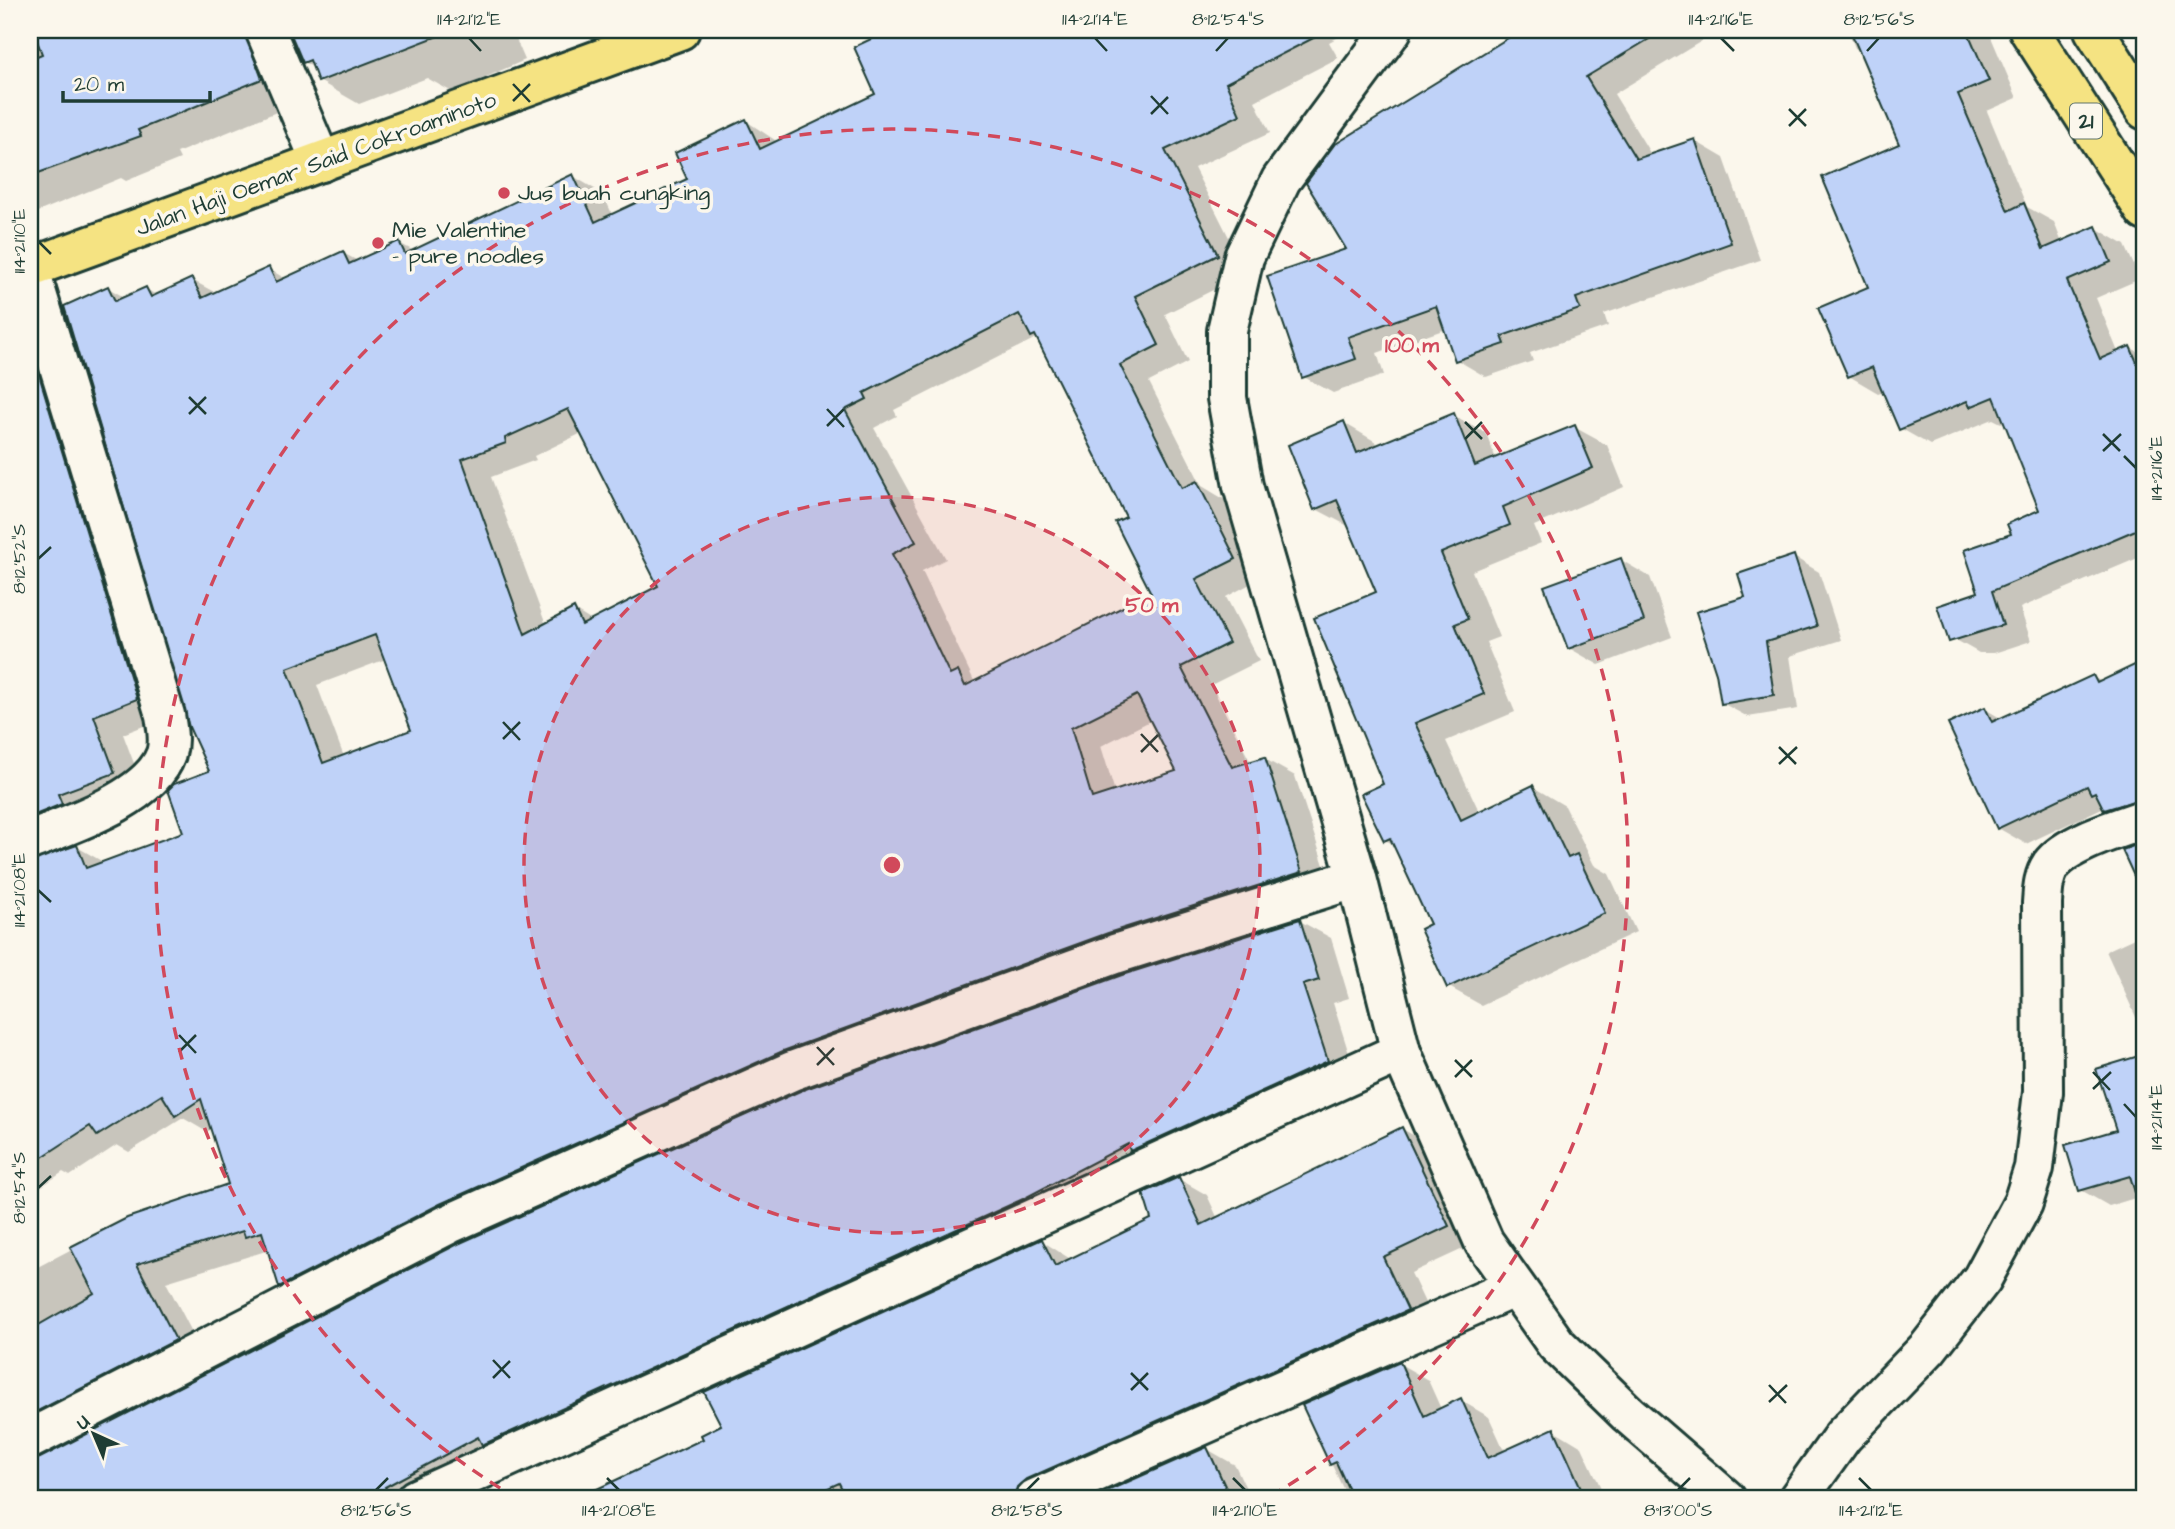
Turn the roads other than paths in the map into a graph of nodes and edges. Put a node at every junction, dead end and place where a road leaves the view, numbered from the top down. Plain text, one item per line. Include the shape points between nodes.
1 (265, 30) edge
2 (680, 30) edge
3 (1392, 30) edge
4 (2029, 30) edge
5 (2094, 30) edge
6 (2145, 110) edge
7 (321, 162) junction
8 (2145, 211) edge
9 (30, 270) edge
10 (2145, 819) edge
11 (30, 840) edge
12 (1357, 877) junction
13 (1401, 1052) junction
14 (1515, 1287) junction
15 (30, 1439) edge
16 (416, 1499) edge
17 (1035, 1499) edge
18 (1726, 1499) edge
19 (1798, 1499) edge

1 - 7 street
2 - 7 main road, Jalan Haji Oemar Said Cokroaminoto
3 - 12 street via 1281,180 1244,257 1227,331 1227,398 1243,486
4 - 8 main road, 21
5 - 6 main road, 21
7 - 9 main road, Jalan Haji Oemar Said Cokroaminoto
9 - 11 street via 165,715 169,742 159,765 136,790 99,812
10 - 19 street via 2068,851 2052,863 2044,879 2043,1092 2034,1168 2023,1203 1974,1289 1928,1348 1843,1436
12 - 13 street
12 - 15 street via 1115,954 792,1070 449,1224
13 - 14 street via 1484,1242
13 - 16 street
14 - 17 street
14 - 18 street via 1556,1344

